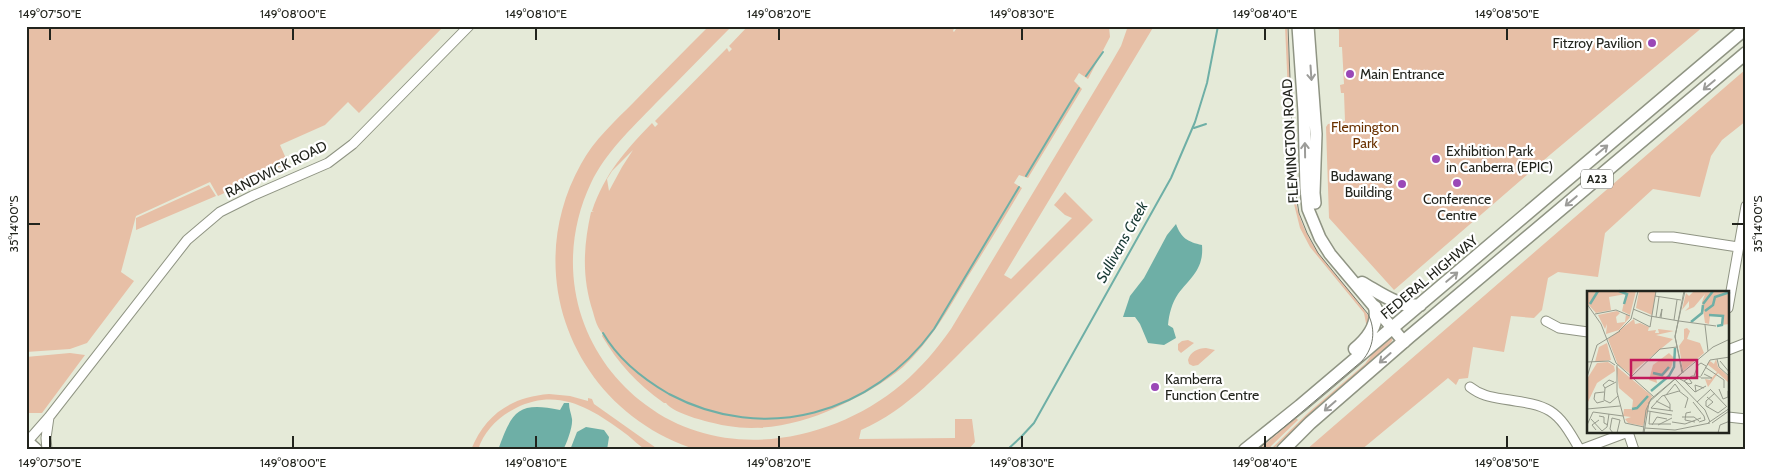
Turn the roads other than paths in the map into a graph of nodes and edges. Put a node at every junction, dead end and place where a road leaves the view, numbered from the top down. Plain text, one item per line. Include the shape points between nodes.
1 (469, 26) edge
2 (1298, 26) edge
3 (1308, 26) edge
4 (1746, 28) edge
5 (1746, 54) edge
6 (1746, 206) edge
7 (1653, 237) dead end
8 (1738, 247) junction
9 (1362, 283) junction
10 (1730, 296) edge
11 (1420, 305) junction
12 (1375, 307) junction
13 (1546, 321) dead end
14 (1395, 326) junction
15 (1587, 332) edge
16 (1406, 340) junction
17 (1746, 343) edge
18 (1730, 349) edge
19 (1470, 387) dead end
20 (1312, 397) junction
21 (49, 417) junction
22 (1730, 417) edge
23 (1746, 419) edge
24 (26, 428) edge
25 (1623, 434) edge
26 (1629, 434) edge
27 (29, 445) edge
28 (47, 450) edge
29 (1245, 450) edge
30 (1283, 450) edge
31 (1580, 450) edge
32 (1634, 450) edge

1 - 21 street, RANDWICK ROAD via 353,144 328,163 220,212 187,240
12 -> 2 main road, FLEMINGTON ROAD via 1330,254 1308,210
3 -> 9 main road, FLEMINGTON ROAD via 1316,134 1315,206 1322,228 1336,252
11 -> 4 highway, FEDERAL HIGHWAY / A23
5 -> 16 highway, A23
6 - 8 street
7 - 8 street
8 - 10 street
9 - 11 highway via 1402,305
9 - 14 main road, FLEMINGTON ROAD
11 - 14 highway, FEDERAL HIGHWAY / A23
12 - 14 main road, FLEMINGTON ROAD
12 - 20 highway via 1377,316 1365,340 1321,379
13 - 15 street via 1559,328
14 - 16 main road, FLEMINGTON ROAD
14 - 20 highway, FEDERAL HIGHWAY / A23
16 -> 30 highway, A23
17 - 18 street
19 - 31 street via 1486,396 1551,410 1563,421
20 - 29 highway, FEDERAL HIGHWAY / A23
21 - 24 street
21 - 27 street, RANDWICK ROAD
21 - 28 street
22 - 23 street
25 - 31 street
26 - 32 street

